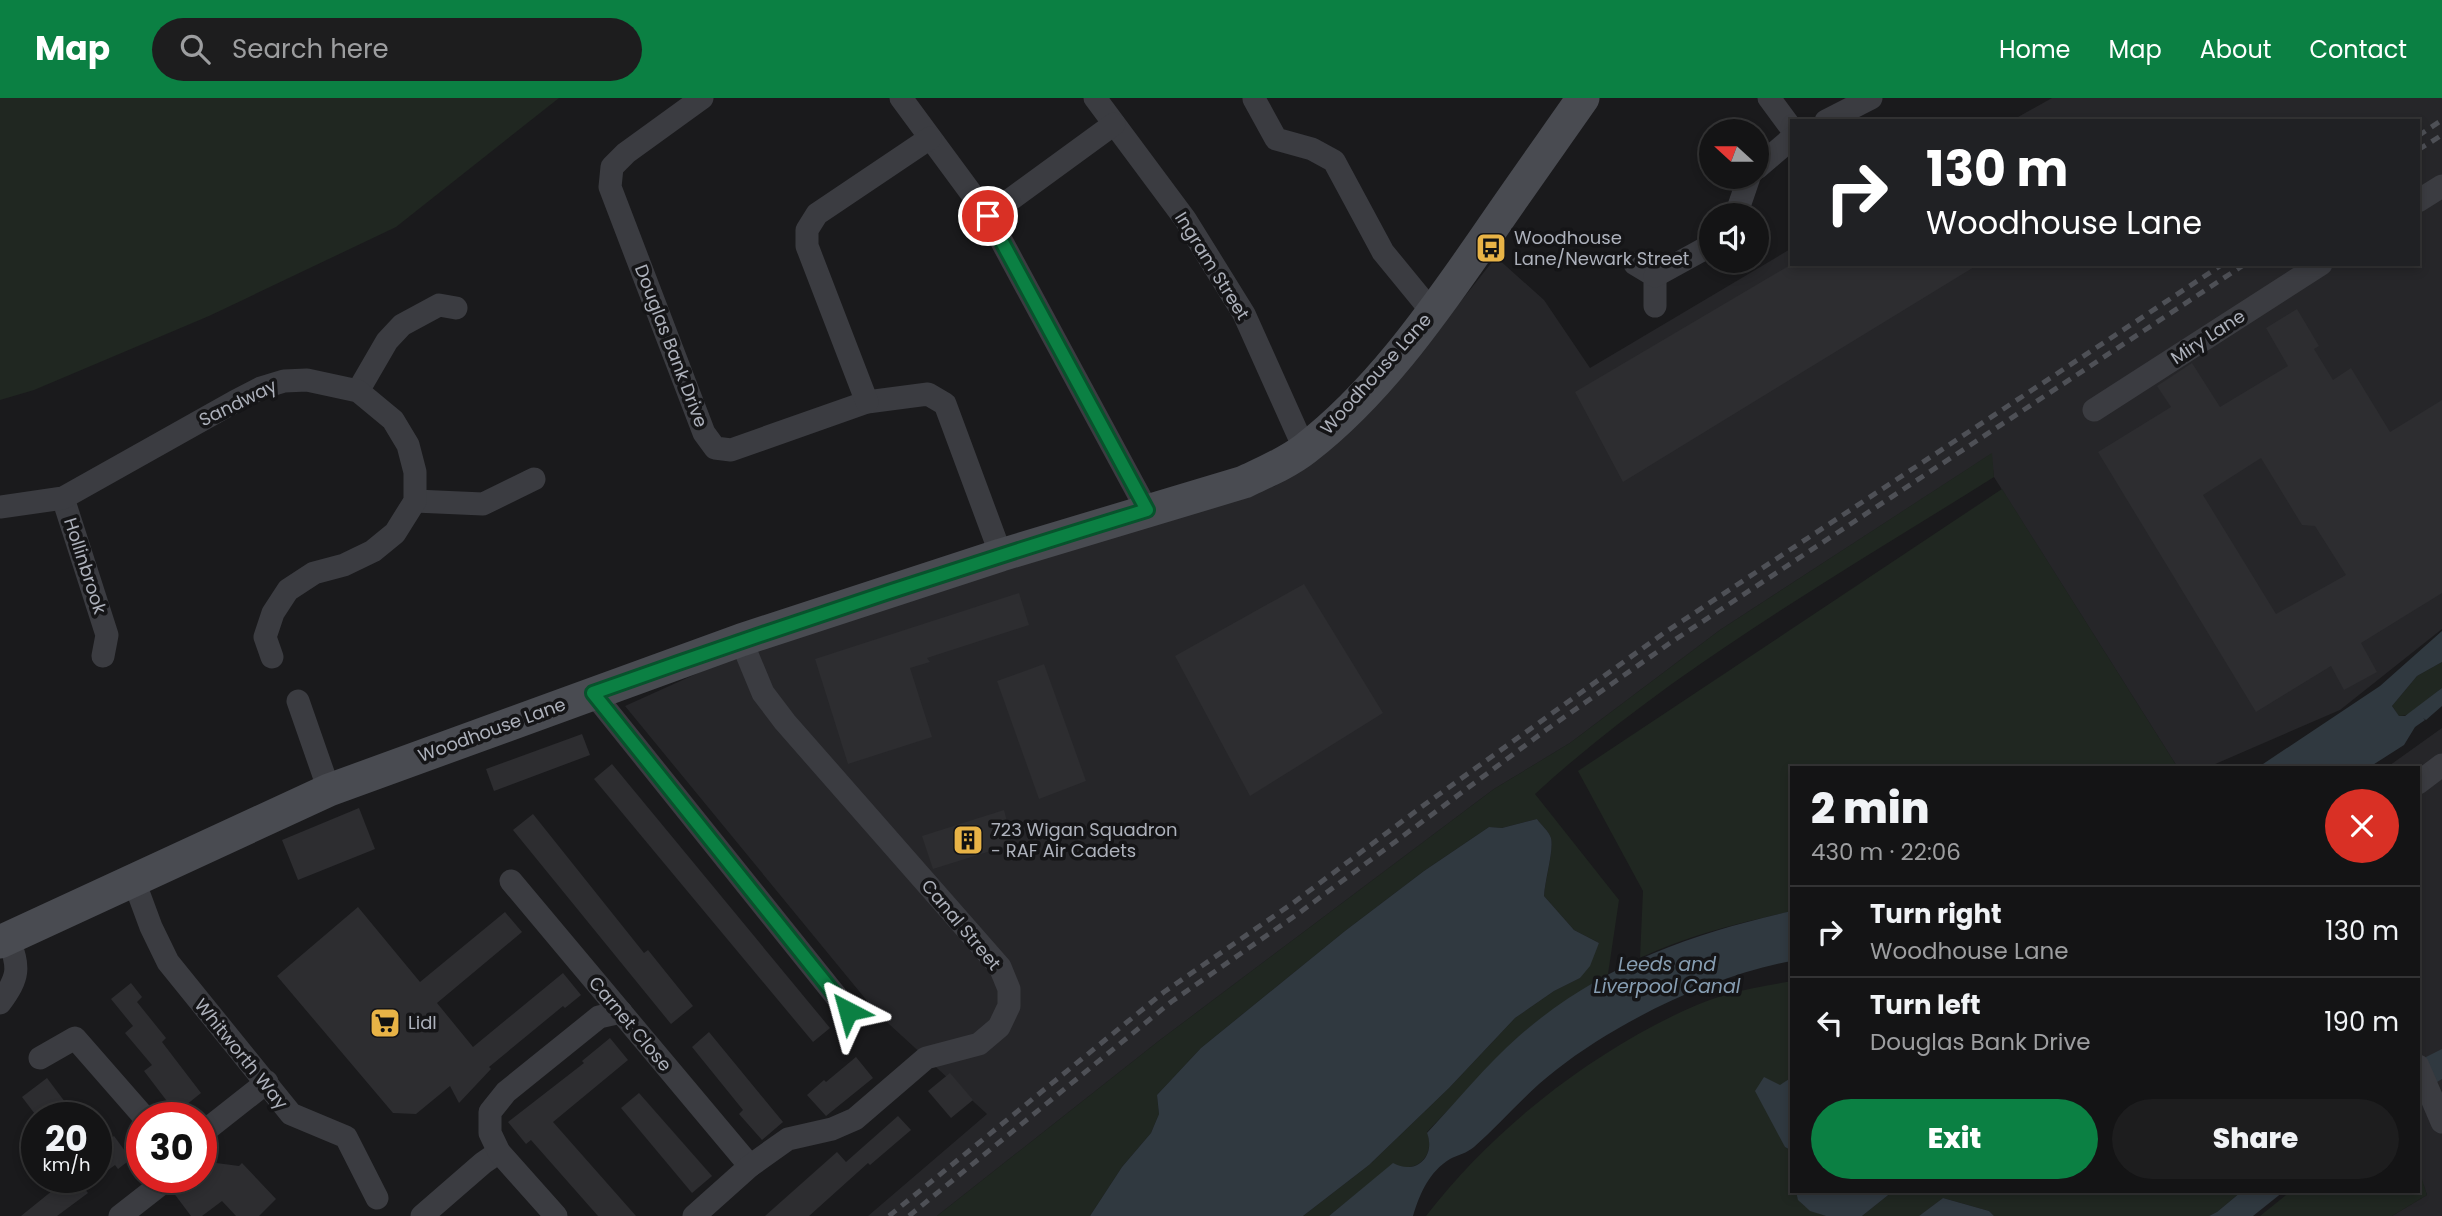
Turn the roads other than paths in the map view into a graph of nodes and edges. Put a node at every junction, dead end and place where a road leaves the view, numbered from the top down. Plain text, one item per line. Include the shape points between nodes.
1 (702, 98) edge
2 (901, 98) edge
3 (1095, 98) edge
4 (1583, 98) edge
5 (1769, 98) edge
6 (1871, 98) edge
7 (1254, 99) edge
8 (1830, 119) edge
9 (1114, 124) junction
10 (1790, 126) edge
11 (930, 138) junction
12 (1790, 140) edge
13 (1769, 158) edge
14 (2442, 186) edge
15 (2420, 200) edge
16 (988, 216) junction
17 (1699, 251) edge
18 (1635, 264) dead end
19 (2318, 266) edge
20 (1655, 276) junction
21 (443, 302) dead end
22 (1655, 306) dead end
23 (1433, 313) junction
24 (358, 390) junction
25 (867, 402) junction
26 (2094, 410) dead end
27 (1305, 450) junction
28 (534, 480) dead end
29 (63, 498) junction
30 (415, 501) junction
31 (0, 507) edge
32 (1147, 510) junction
33 (1002, 555) junction
34 (741, 640) junction
35 (112, 642) dead end
36 (261, 644) dead end
37 (593, 693) junction
38 (299, 701) dead end
39 (2442, 765) edge
40 (2420, 782) edge
41 (329, 790) junction
42 (134, 881) junction
43 (511, 881) dead end
44 (4, 940) edge
45 (0, 1003) edge
46 (848, 1011) dead end
47 (621, 1012) junction
48 (40, 1058) dead end
49 (2420, 1071) edge
50 (267, 1082) junction
51 (131, 1102) edge
52 (217, 1121) edge
53 (2442, 1121) edge
54 (499, 1152) junction
55 (750, 1166) junction
56 (149, 1193) edge
57 (377, 1198) dead end
58 (120, 1216) edge
59 (422, 1216) edge
60 (556, 1216) edge
61 (694, 1216) edge

1 - 25 street, Douglas Bank Drive via 626,153 612,167 610,187 704,433 715,448 731,450
2 - 11 street
3 - 9 street, Ingram Street
4 - 23 main road, Woodhouse Lane
5 - 10 street
6 - 8 street
7 - 23 street via 1276,139 1334,161 1382,252
9 - 16 street
9 - 27 street, Ingram Street via 1185,219 1244,314
11 - 16 street
11 - 25 street via 817,214 807,230 807,246
12 - 13 street
14 - 15 street
16 - 32 street
17 - 20 street
18 - 20 street
19 - 26 street, Miry Lane
20 - 22 street
21 - 24 street via 402,325
23 - 27 main road, Woodhouse Lane via 1388,368
24 - 29 street, Sandway via 307,380 261,388
24 - 30 street, Sandway via 393,420 408,445 415,472
25 - 33 street, Douglas Bank Drive via 928,394 945,404
27 - 32 main road, Woodhouse Lane via 1244,482
28 - 30 street via 484,504
29 - 31 street, Sandway
29 - 35 street, Hollinbrook
30 - 36 street via 395,533 373,551 314,573 288,590 273,612
32 - 33 main road, Woodhouse Lane
33 - 34 main road, Woodhouse Lane
34 - 37 main road, Woodhouse Lane
34 - 55 street, Canal Street via 763,693 1000,967 1009,989 1009,1006 999,1027 979,1044 926,1058 855,1119 788,1139
37 - 41 main road, Woodhouse Lane
37 - 46 street
38 - 41 street
39 - 40 street
41 - 42 main road, Woodhouse Lane
42 - 44 main road, Woodhouse Lane
42 - 50 street, Whitworth Way via 168,961
43 - 47 street, Carnet Close
44 - 45 street, Woodhouse Lane via 17,959 17,972
47 - 54 street via 599,1017 506,1092 490,1112 490,1133
47 - 55 street, Carnet Close
48 - 51 street via 75,1038
49 - 53 street
50 - 52 street
50 - 57 street, Whitworth Way via 291,1114 346,1137
54 - 59 street
54 - 60 street
55 - 61 street, Canal Street
56 - 58 street

